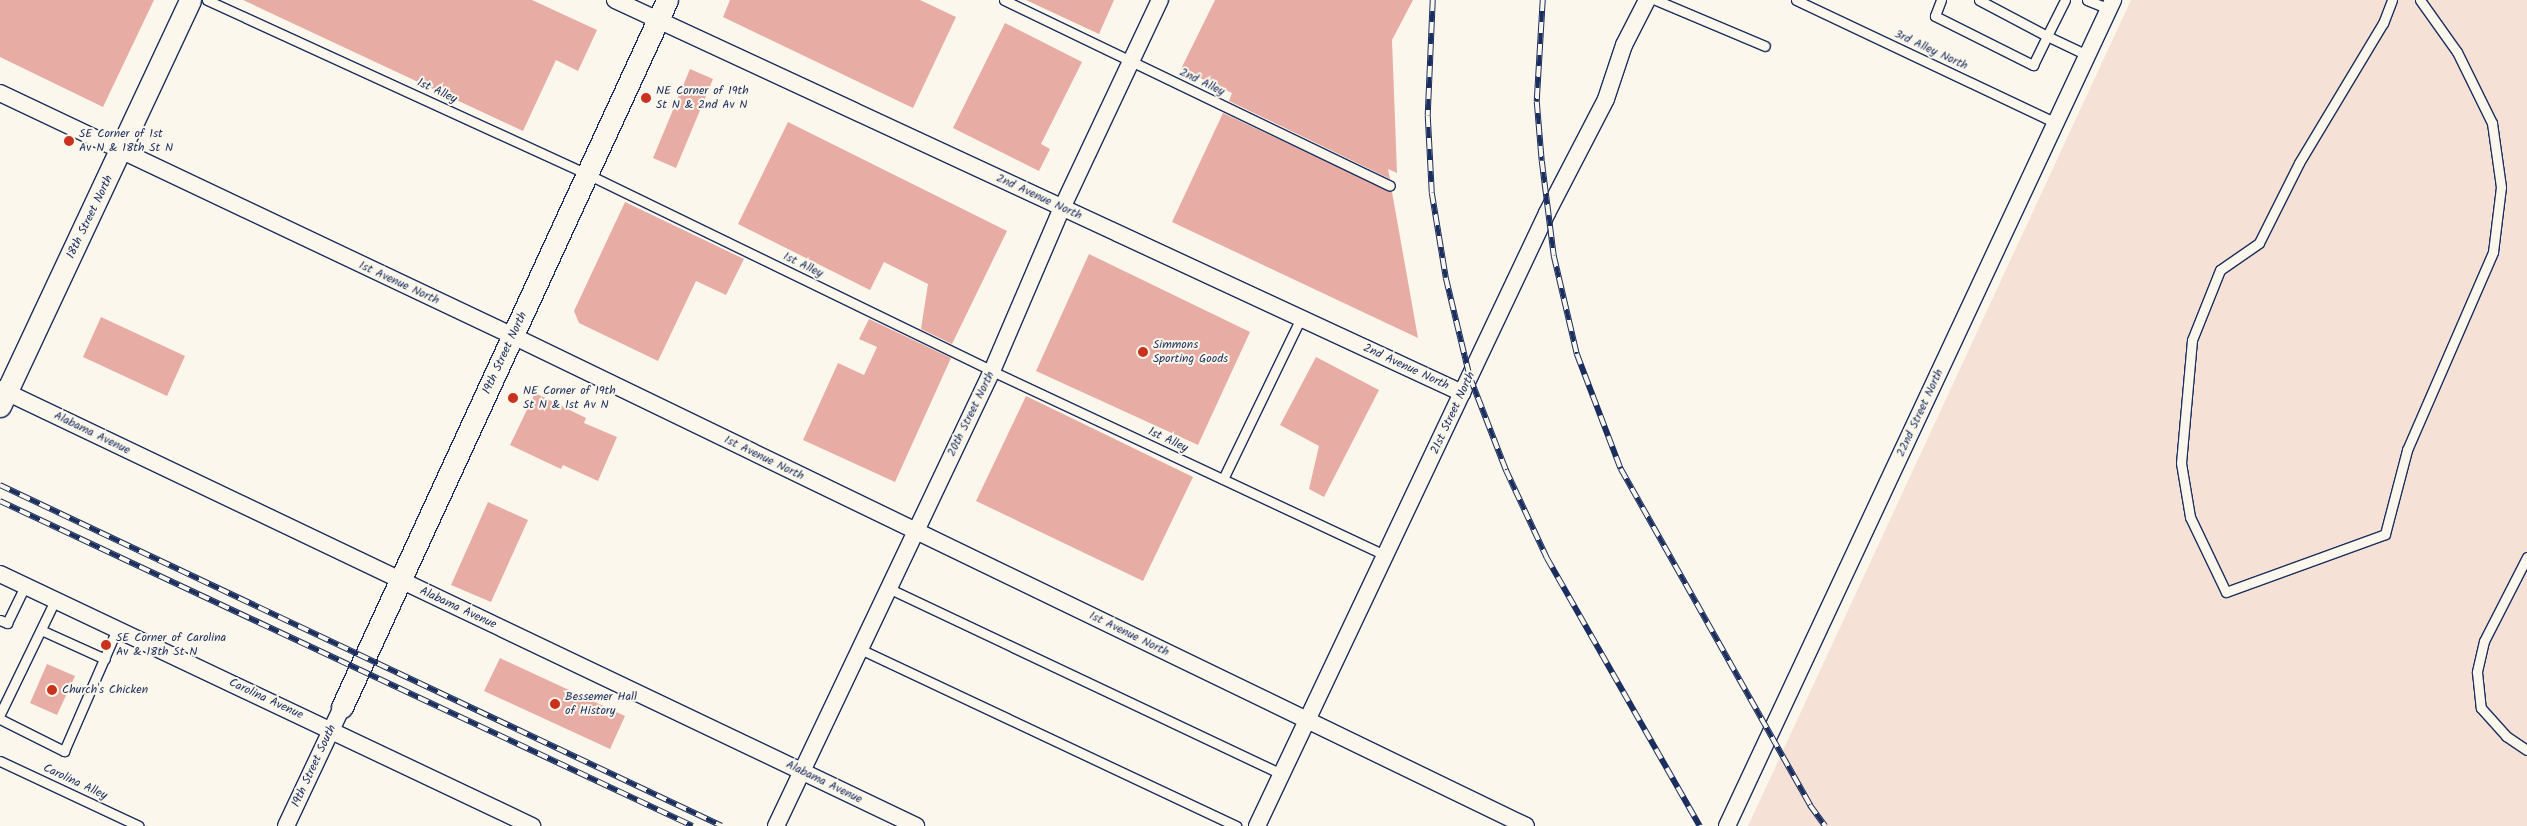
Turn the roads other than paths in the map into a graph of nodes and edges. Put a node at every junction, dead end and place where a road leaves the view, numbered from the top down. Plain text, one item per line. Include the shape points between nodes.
1 (190, 0) edge
2 (207, 0) edge
3 (615, 0) edge
4 (667, 0) edge
5 (1004, 0) edge
6 (1160, 0) edge
7 (1647, 0) edge
8 (1656, 0) edge
9 (1796, 0) edge
10 (1941, 0) edge
11 (1978, 0) edge
12 (2065, 0) edge
13 (2087, 0) edge
14 (2392, 0) edge
15 (2420, 0) edge
16 (2111, 5) edge
17 (658, 21) junction
18 (2048, 36) junction
19 (1765, 46) dead end
20 (2088, 54) junction
21 (1132, 62) junction
22 (0, 93) edge
23 (2056, 123) junction
24 (121, 152) junction
25 (587, 174) junction
26 (1390, 186) dead end
27 (1062, 208) junction
28 (1301, 318) junction
29 (513, 336) junction
30 (992, 371) junction
31 (1462, 393) junction
32 (2, 395) edge
33 (1223, 479) junction
34 (915, 531) junction
35 (1387, 556) junction
36 (2527, 557) edge
37 (0, 574) edge
38 (400, 581) junction
39 (26, 586) junction
40 (888, 588) junction
41 (55, 600) junction
42 (0, 620) edge
43 (118, 629) junction
44 (41, 630) junction
45 (860, 649) junction
46 (105, 659) junction
47 (342, 706) joint
48 (0, 714) edge
49 (0, 719) edge
50 (1307, 720) junction
51 (331, 730) junction
52 (2527, 750) edge
53 (0, 761) edge
54 (803, 772) junction
55 (1282, 774) junction
56 (139, 826) edge
57 (286, 826) edge
58 (532, 826) edge
59 (776, 826) edge
60 (916, 826) edge
61 (1236, 826) edge
62 (1257, 826) edge
63 (1526, 826) edge
64 (1727, 826) edge

1 - 24 street, 18th Street North
2 - 25 lane, 1st Alley
3 - 17 street, 2nd Avenue North
4 - 17 street, 19th Street North
5 - 21 lane, 2nd Alley
6 - 21 street, 20th Street North
7 - 31 street, 21st Street North via 1624,45 1606,99 1547,213
8 - 19 lane
9 - 23 lane, 3rd Alley North
10 - 18 lane via 1935,16 2033,65
11 - 18 lane
12 - 18 lane
13 - 16 lane
14 - 15 lane via 2382,23 2299,163 2259,243 2220,270 2192,340 2181,463 2190,518 2226,592 2385,534 2407,450 2493,252 2501,188 2492,123 2457,52
16 - 20 street, 22nd Street North
17 - 25 street, 19th Street North
17 - 27 street, 2nd Avenue North
18 - 20 lane
20 - 23 street, 22nd Street North
21 - 26 lane, 2nd Alley
21 - 27 street, 20th Street North
22 - 24 street, 1st Avenue North
23 - 64 street, 22nd Street North
24 - 29 street, 1st Avenue North
24 - 32 street, 18th Street North
25 - 29 street, 19th Street North
25 - 30 lane, 1st Alley
27 - 28 street, 2nd Avenue North
27 - 30 street, 20th Street North
28 - 31 street, 2nd Avenue North
28 - 33 lane
29 - 34 street, 1st Avenue North
29 - 38 street, 19th Street North
30 - 33 lane, 1st Alley
30 - 34 street, 20th Street North
31 - 35 street, 21st Street North
32 - 38 street, Alabama Avenue
33 - 35 lane, 1st Alley
34 - 40 street, 20th Street North
34 - 50 street, 1st Avenue North
35 - 50 street, 21st Street North
36 - 52 lane via 2484,641 2477,672 2481,708 2506,736
37 - 39 street, Carolina Avenue
38 - 47 street, 19th Street North
38 - 54 street, Alabama Avenue
39 - 41 street, Carolina Avenue
39 - 42 lane via 7,624
40 - 45 street, 20th Street North
40 - 55 lane
41 - 43 street, Carolina Avenue
41 - 44 lane
43 - 46 lane
43 - 51 street, Carolina Avenue
44 - 46 lane
44 - 48 lane
45 - 54 street, 20th Street North
45 - 61 lane
46 - 49 lane via 64,751
47 - 51 street, 19th Street South
50 - 55 street, 21st Street North
50 - 63 street, 1st Avenue North
51 - 57 street, 19th Street South
51 - 58 street, Carolina Avenue
53 - 56 lane, Carolina Alley
54 - 59 street, 20th Street North
54 - 60 street, Alabama Avenue
55 - 62 street, 21st Street North

